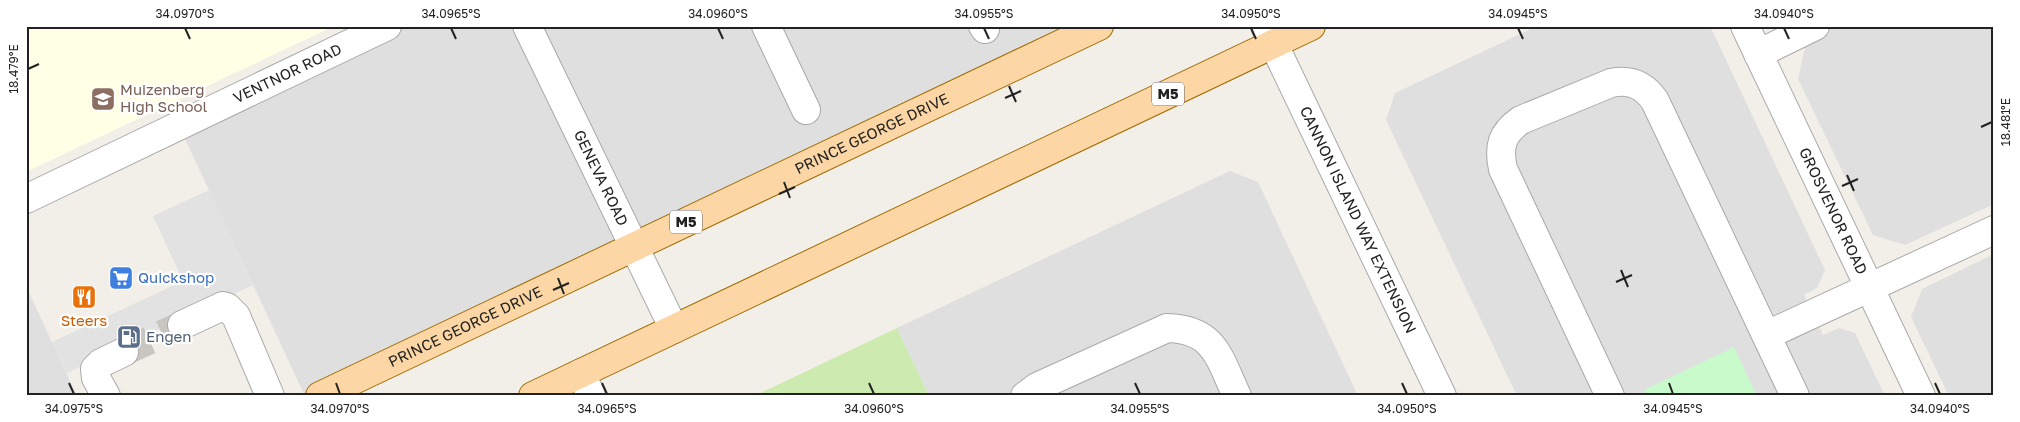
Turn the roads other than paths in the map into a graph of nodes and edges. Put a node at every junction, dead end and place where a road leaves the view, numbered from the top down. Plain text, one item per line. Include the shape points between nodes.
1 (387, 26) edge
2 (527, 26) edge
3 (766, 26) edge
4 (1099, 26) edge
5 (1311, 26) edge
6 (1745, 26) edge
7 (1816, 26) edge
8 (1270, 35) edge
9 (1758, 54) junction
10 (806, 110) dead end
11 (26, 199) edge
12 (1994, 230) edge
13 (634, 247) junction
14 (1870, 287) junction
15 (182, 325) tunnel mouth
16 (674, 329) junction
17 (1767, 336) junction
18 (124, 352) tunnel mouth
19 (586, 384) edge
20 (106, 396) edge
21 (270, 396) edge
22 (320, 396) edge
23 (533, 396) edge
24 (1025, 396) edge
25 (1237, 396) edge
26 (1442, 396) edge
27 (1610, 396) edge
28 (1795, 396) edge
29 (1921, 396) edge

1 - 11 street, VENTNOR ROAD
2 - 13 street, GENEVA ROAD
3 - 10 street
4 - 13 main road, PRINCE GEORGE DRIVE / M5
5 - 8 main road, M5
6 - 9 street, GROSVENOR ROAD
7 - 9 street
8 - 16 main road, M5
8 - 26 street, CANNON ISLAND WAY EXTENSION
9 - 14 street, GROSVENOR ROAD
12 - 14 street
13 - 16 street, GENEVA ROAD
13 - 22 main road, PRINCE GEORGE DRIVE / M5
14 - 17 street
14 - 29 street, GROSVENOR ROAD
15 - 21 street via 227,307 236,316
16 - 19 main road, M5
17 - 27 street via 1655,101 1640,85 1621,80 1611,83 1516,124 1505,136 1500,158
17 - 28 street
18 - 20 street via 95,369
19 - 23 main road, M5
24 - 25 street via 1037,387 1167,328 1184,328 1203,336 1214,348

